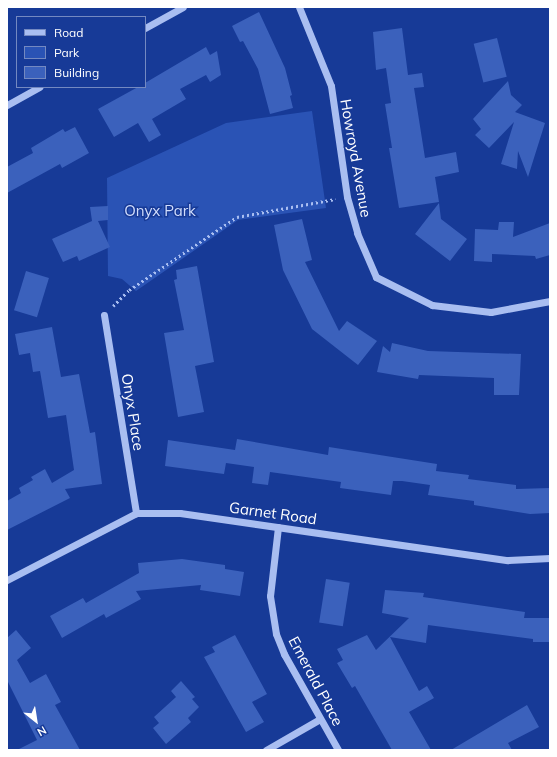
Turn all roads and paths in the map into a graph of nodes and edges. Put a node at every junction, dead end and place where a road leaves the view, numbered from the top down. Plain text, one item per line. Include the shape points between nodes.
1 (182, 7) edge
2 (299, 7) edge
3 (146, 27) edge
4 (37, 88) edge
5 (7, 105) edge
6 (347, 197) junction
7 (550, 301) edge
8 (104, 315) joint
9 (136, 513) junction
10 (278, 527) junction
11 (550, 558) edge
12 (7, 580) edge
13 (320, 719) junction
14 (266, 750) edge
15 (338, 750) edge

1 - 3 street
2 - 6 street, Howroyd Avenue via 331,86
4 - 5 street
6 - 7 street, Howroyd Avenue via 357,233 376,277 432,305 491,312
6 - 8 path via 237,217 129,290
8 - 9 street, Onyx Place
9 - 10 street, Garnet Road via 180,513
9 - 12 street, Garnet Road
10 - 11 street, Garnet Road via 508,560
10 - 13 street, Emerald Place via 270,596 276,634 284,654
13 - 14 street
13 - 15 street, Emerald Place

